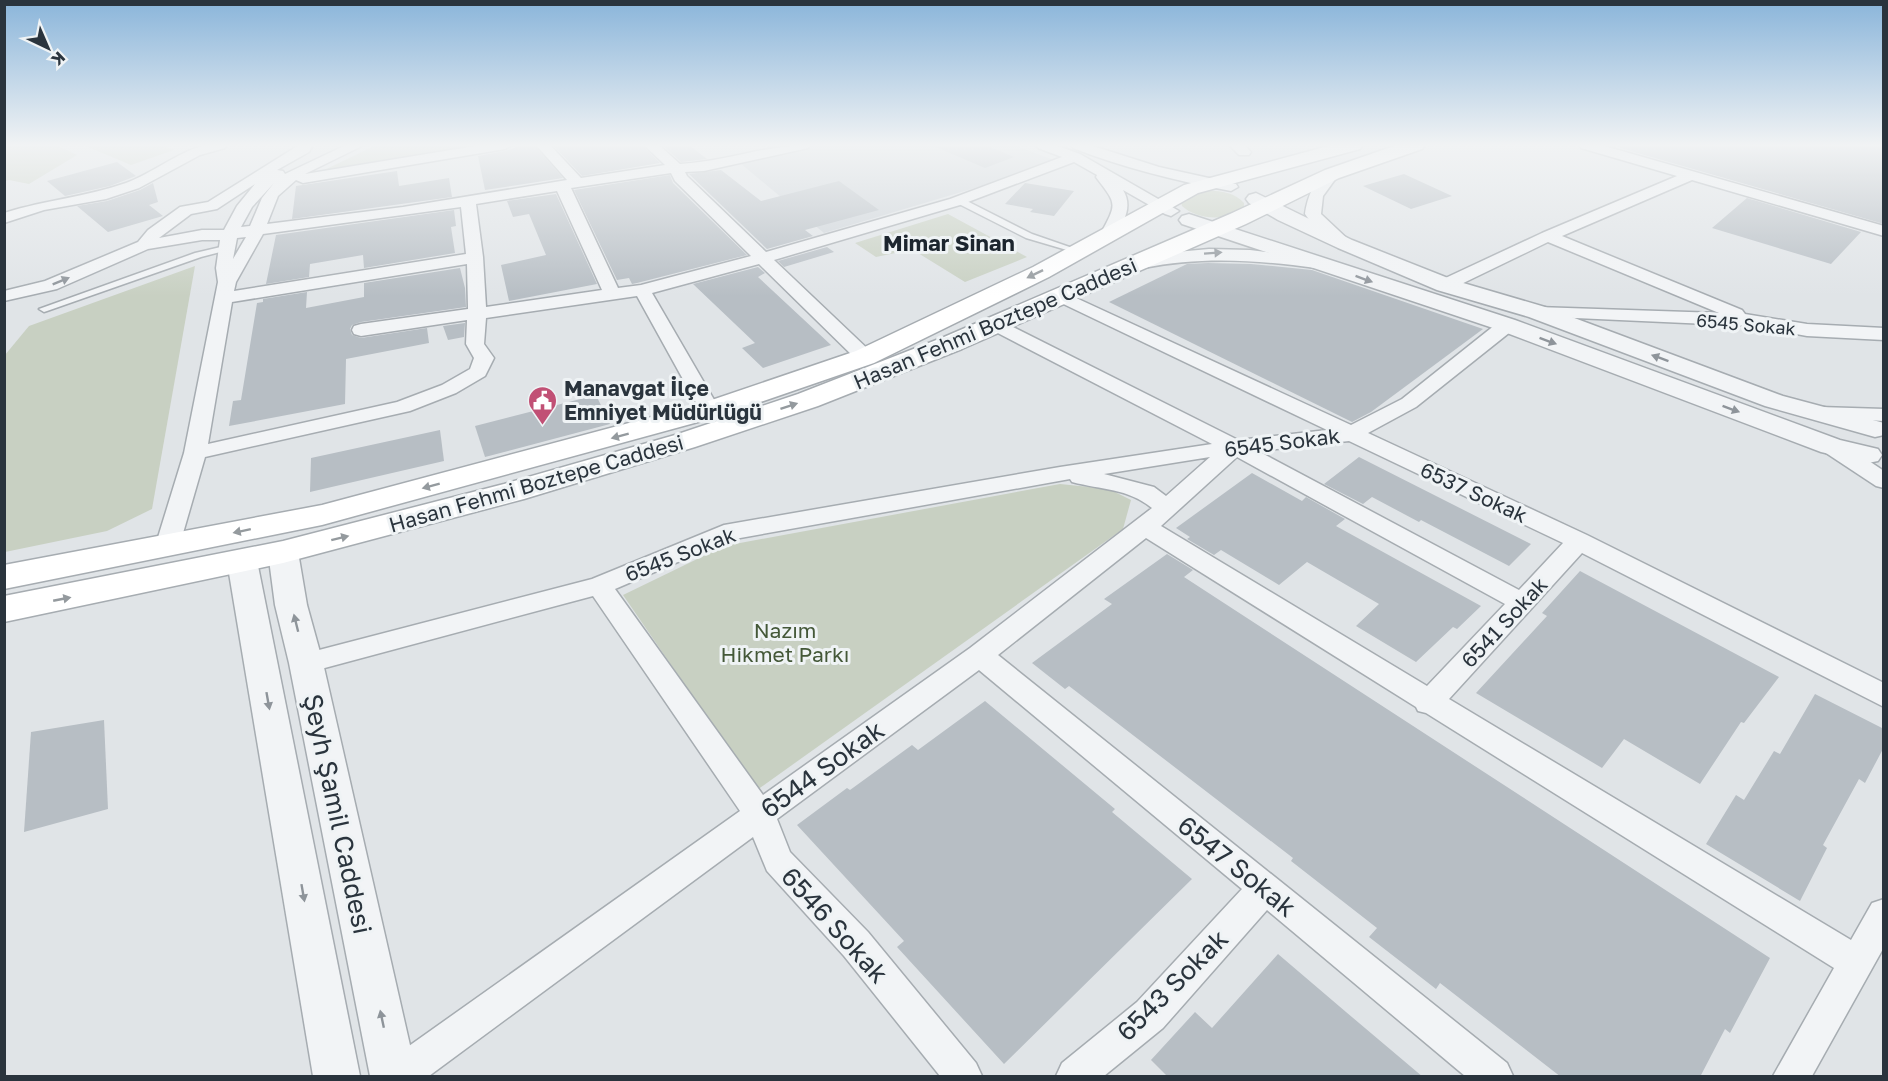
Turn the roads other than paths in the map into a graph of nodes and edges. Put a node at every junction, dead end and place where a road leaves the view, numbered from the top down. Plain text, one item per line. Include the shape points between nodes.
1 (103, 195) edge
2 (229, 195) edge
3 (250, 195) edge
4 (271, 195) edge
5 (501, 195) edge
6 (574, 195) edge
7 (698, 195) edge
8 (973, 195) edge
9 (1119, 195) edge
10 (1147, 195) edge
11 (1196, 195) edge
12 (1243, 195) edge
13 (1284, 195) edge
14 (1315, 195) edge
15 (1643, 195) edge
16 (1761, 195) edge
17 (468, 201) junction
18 (960, 201) junction
19 (212, 207) junction
20 (1172, 209) junction
21 (1245, 213) junction
22 (4, 218) edge
23 (257, 231) junction
24 (1884, 231) edge
25 (1109, 233) junction
26 (202, 235) junction
27 (1548, 236) junction
28 (228, 241) junction
29 (1345, 244) junction
30 (144, 245) junction
31 (1077, 251) junction
32 (475, 258) junction
33 (762, 258) junction
34 (1322, 264) junction
35 (1135, 265) junction
36 (1445, 285) junction
37 (225, 290) junction
38 (642, 290) junction
39 (612, 294) junction
40 (4, 296) edge
41 (1061, 296) junction
42 (45, 309) dead end
43 (1537, 312) junction
44 (477, 314) junction
45 (1752, 320) junction
46 (997, 325) junction
47 (1507, 325) junction
48 (361, 330) dead end
49 (1884, 334) edge
50 (864, 357) junction
51 (710, 410) junction
52 (1881, 424) edge
53 (1350, 434) junction
54 (1831, 446) junction
55 (1235, 447) junction
56 (195, 453) junction
57 (1876, 461) edge
58 (1060, 474) junction
59 (1884, 481) edge
60 (1167, 508) junction
61 (1144, 527) junction
62 (1580, 541) junction
63 (167, 547) junction
64 (283, 552) junction
65 (242, 561) junction
66 (4, 577) edge
67 (599, 586) junction
68 (1521, 602) junction
69 (4, 609) edge
70 (980, 655) junction
71 (306, 663) junction
72 (1884, 696) edge
73 (1428, 703) junction
74 (760, 814) junction
75 (1264, 889) junction
76 (1884, 914) edge
77 (1857, 963) junction
78 (337, 1077) edge
79 (396, 1077) edge
80 (963, 1077) edge
81 (1076, 1077) edge
82 (1494, 1077) edge
83 (1792, 1077) edge

1 - 22 street via 41,206
2 - 19 street
3 - 28 street
4 - 23 street
5 - 17 street
6 - 39 street
7 - 33 street
8 - 18 street
9 - 25 street via 1121,211
10 - 20 street
11 - 20 main road, Hasan Fehmi Boztepe Caddesi
12 - 21 main road
13 - 21 main road, Hasan Fehmi Boztepe Caddesi
14 - 29 street via 1313,214
15 - 27 street
16 - 24 street
17 - 23 street
17 - 32 street
18 - 31 lane via 1029,236
18 - 33 street
19 - 26 street
19 - 30 street via 186,210
20 - 21 street
20 - 25 main road, Hasan Fehmi Boztepe Caddesi
21 - 29 street
21 - 34 street
21 - 35 main road, Hasan Fehmi Boztepe Caddesi
23 - 28 street
23 - 37 street
25 - 31 main road, Hasan Fehmi Boztepe Caddesi
26 - 28 street
26 - 30 street
27 - 36 street
27 - 45 street
28 - 37 street via 223,273
28 - 42 lane
29 - 36 street
40 -> 30 street via 51,285
31 -> 50 main road, Hasan Fehmi Boztepe Caddesi
32 - 37 street
32 - 44 street
33 - 38 street
33 - 50 street
35 -> 34 street via 1174,256 1223,252
34 -> 47 street
35 - 41 main road, Hasan Fehmi Boztepe Caddesi
36 - 43 street
37 - 56 street
38 - 39 street
38 - 51 street
39 - 44 street
41 - 46 main road, Hasan Fehmi Boztepe Caddesi
41 - 53 street, 6537 Sokak
43 - 45 street, 6545 Sokak
52 -> 43 street via 1813,413 1774,401
44 - 48 street
44 - 56 street via 475,344 484,358 478,372 449,388 403,407
45 - 49 street, 6545 Sokak via 1807,330
46 - 55 street
64 -> 46 main road, Hasan Fehmi Boztepe Caddesi via 513,492 685,441 808,400
47 - 53 street, 6545 Sokak via 1409,403
47 -> 54 street
50 - 51 main road, Hasan Fehmi Boztepe Caddesi
51 -> 63 main road, Hasan Fehmi Boztepe Caddesi via 322,515
52 - 57 street via 1861,439 1862,446
53 - 55 street, 6545 Sokak
53 - 62 street, 6537 Sokak
54 - 57 street
54 - 59 street
55 - 58 street, 6545 Sokak
55 - 60 street, 6544 Sokak
55 - 68 street
56 - 63 street
58 - 60 street, 6545 Sokak via 1146,492
58 - 67 street, 6545 Sokak via 724,532
60 - 61 street, 6544 Sokak
61 - 70 street, 6544 Sokak
61 - 73 street
62 - 68 street, 6541 Sokak
62 - 72 street, 6537 Sokak
63 - 66 main road, Hasan Fehmi Boztepe Caddesi
64 - 65 main road, Hasan Fehmi Boztepe Caddesi
71 -> 64 street, Şeyh Şamil Caddesi
69 -> 65 main road, Hasan Fehmi Boztepe Caddesi
65 -> 78 street, Şeyh Şamil Caddesi
67 - 71 street, 6545 Sokak
67 - 74 street, 6546 Sokak
68 - 73 street, 6541 Sokak
70 - 74 street, 6544 Sokak
70 - 75 street, 6547 Sokak
79 -> 71 street, Şeyh Şamil Caddesi
73 - 77 street
74 - 79 street, 6544 Sokak
74 - 80 street, 6546 Sokak via 778,861 856,944
75 - 81 street, 6543 Sokak via 1150,1015
75 - 82 street, 6547 Sokak
76 - 77 street
77 - 83 street

